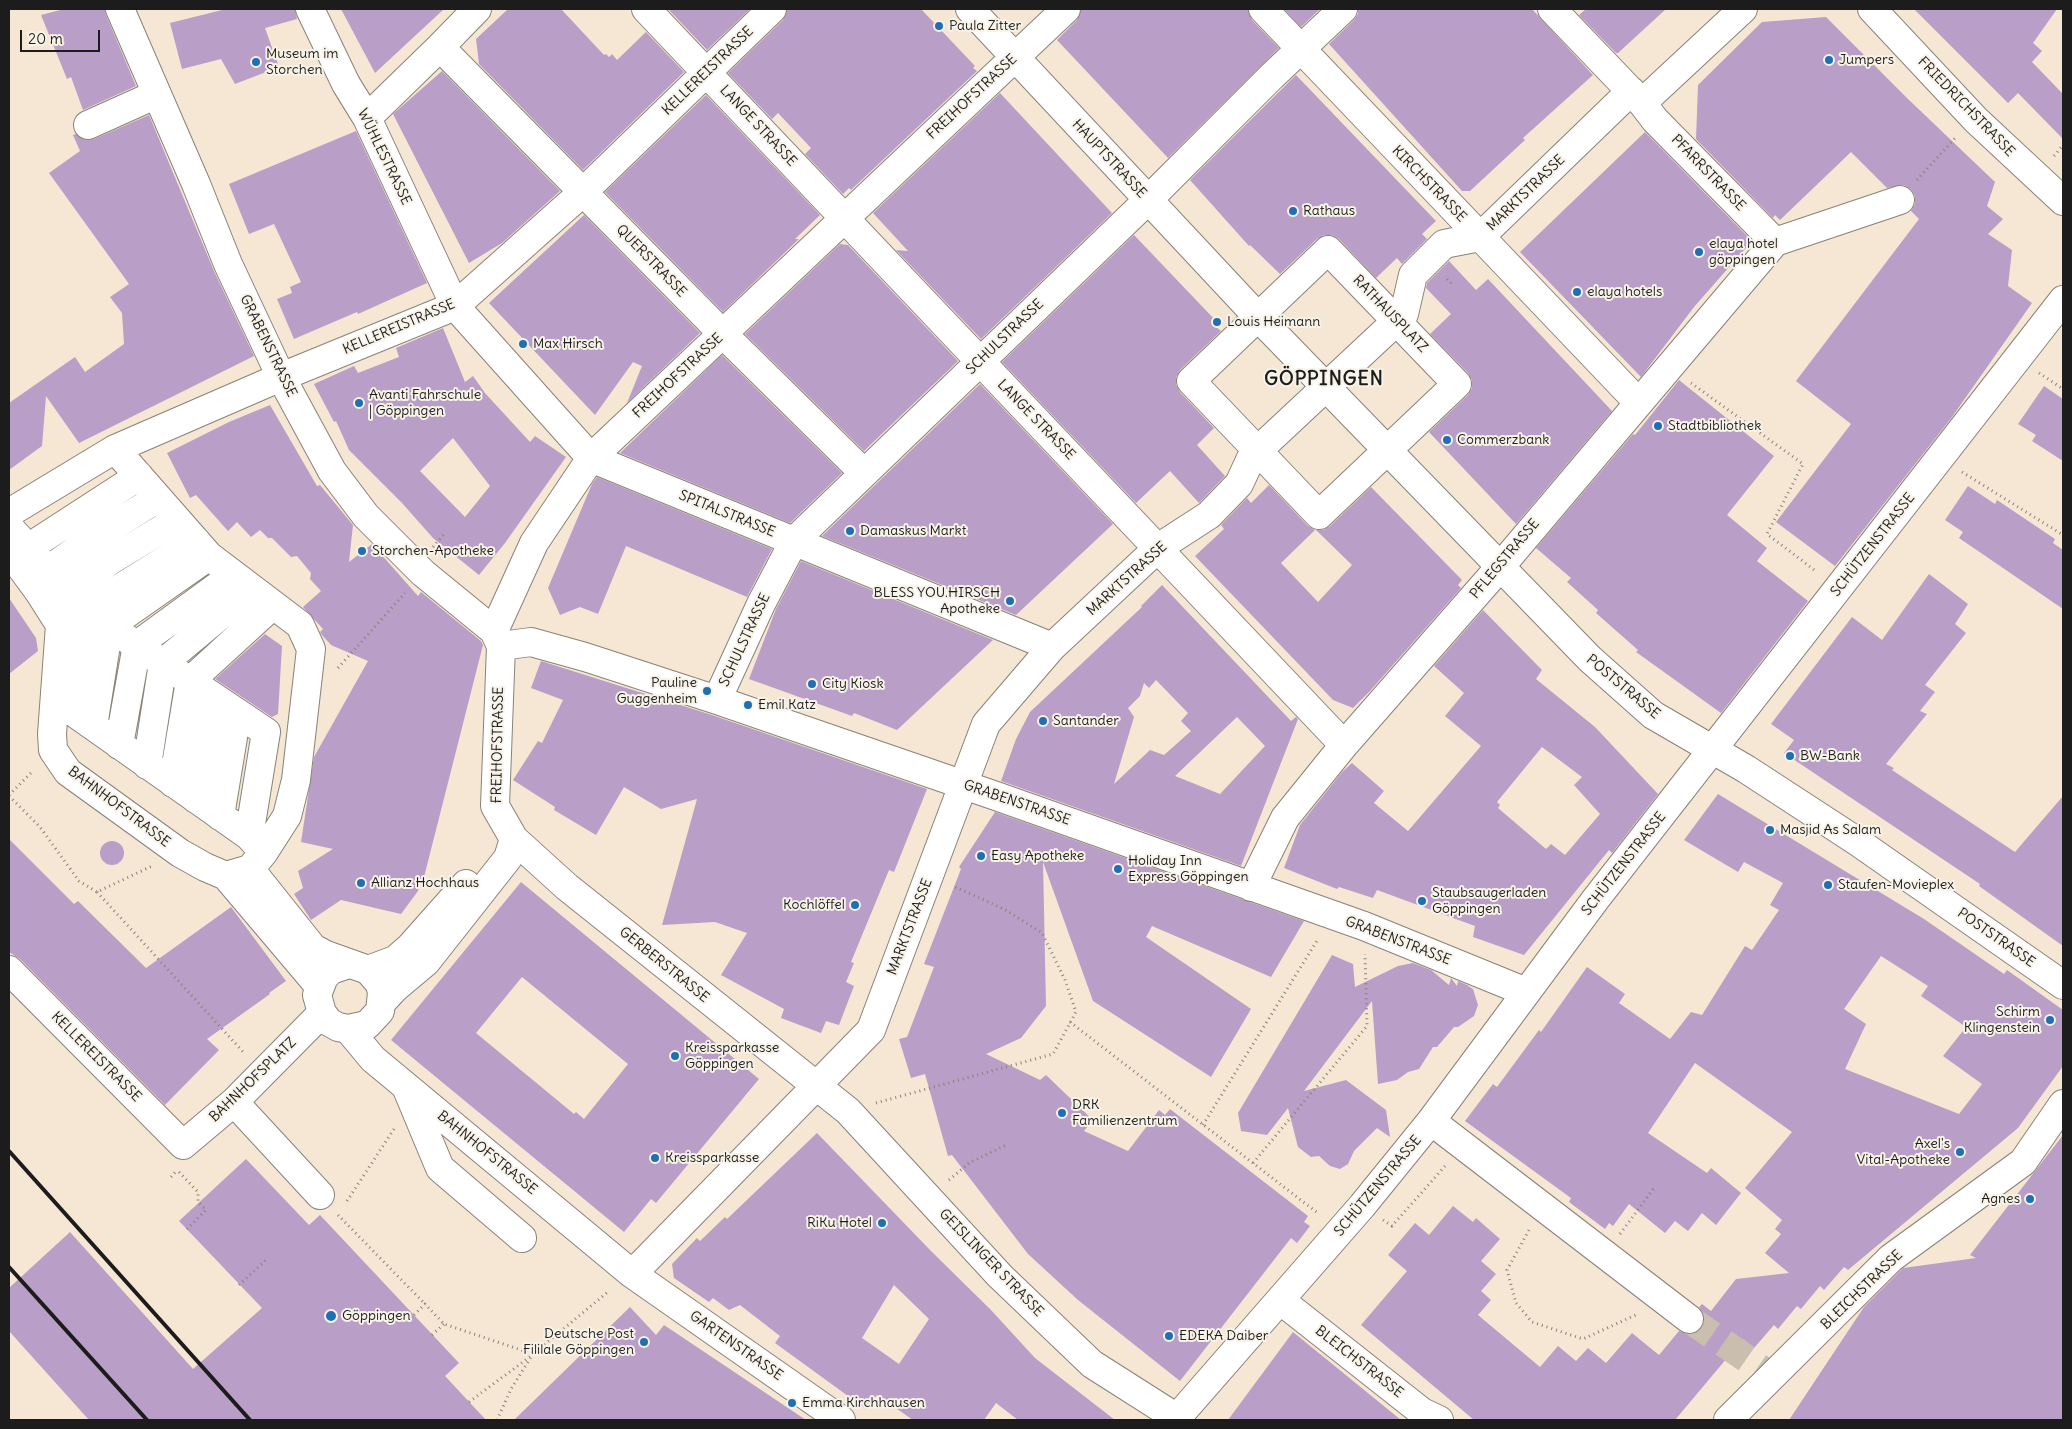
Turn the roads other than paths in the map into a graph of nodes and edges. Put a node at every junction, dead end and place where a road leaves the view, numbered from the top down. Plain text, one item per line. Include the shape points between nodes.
1 (120, 9) edge
2 (310, 9) edge
3 (477, 9) edge
4 (646, 9) edge
5 (772, 9) edge
6 (970, 9) edge
7 (1066, 9) edge
8 (1263, 9) edge
9 (1342, 9) edge
10 (1552, 9) edge
11 (1743, 9) edge
12 (1872, 9) edge
13 (440, 47) junction
14 (1301, 48) junction
15 (1014, 57) junction
16 (708, 72) junction
17 (157, 94) junction
18 (1637, 97) junction
19 (366, 118) junction
20 (88, 126) dead end
21 (583, 192) junction
22 (1148, 200) junction
23 (1900, 200) road end
24 (2063, 201) edge
25 (843, 218) junction
26 (1480, 237) junction
27 (1775, 242) junction
28 (2063, 300) edge
29 (455, 306) junction
30 (1254, 313) junction
31 (1397, 321) junction
32 (722, 334) junction
33 (980, 361) junction
34 (281, 377) junction
35 (1326, 388) junction
36 (1638, 402) junction
37 (115, 449) junction
38 (1387, 450) junction
39 (1258, 451) junction
40 (591, 458) junction
41 (864, 473) junction
42 (139, 476) junction
43 (158, 498) junction
44 (9, 513) edge
45 (178, 520) junction
46 (9, 527) edge
47 (794, 541) junction
48 (202, 548) junction
49 (1158, 548) junction
50 (18, 550) edge
51 (1500, 566) junction
52 (48, 570) junction
53 (253, 589) junction
54 (76, 600) junction
55 (60, 625) junction
56 (109, 626) junction
57 (498, 639) junction
58 (137, 645) junction
59 (1052, 647) junction
60 (162, 662) junction
61 (190, 681) junction
62 (213, 697) junction
63 (717, 700) junction
64 (237, 713) junction
65 (93, 726) junction
66 (119, 745) junction
67 (1344, 745) junction
68 (1713, 750) junction
69 (147, 764) junction
70 (173, 783) junction
71 (963, 784) junction
72 (196, 799) junction
73 (220, 816) junction
74 (514, 839) junction
75 (247, 858) junction
76 (1251, 887) junction
77 (359, 967) junction
78 (9, 970) edge
79 (2063, 985) edge
80 (319, 986) junction
81 (1526, 992) junction
82 (382, 1002) junction
83 (322, 1013) junction
84 (348, 1029) junction
85 (405, 1086) junction
86 (818, 1086) junction
87 (2063, 1104) edge
88 (228, 1107) junction
89 (1431, 1121) junction
90 (180, 1158) joint
91 (290, 1186) dead end
92 (320, 1195) dead end
93 (522, 1238) dead end
94 (631, 1273) junction
95 (1280, 1300) junction
96 (1689, 1319) tunnel mouth
97 (841, 1420) edge
98 (1177, 1420) edge
99 (1439, 1420) edge
100 (1728, 1420) edge

1 - 17 street, GRABENSTRASSE
2 - 19 street, WÜHLESTRASSE
3 - 13 street
4 - 16 street, LANGE STRASSE
5 - 16 street, KELLEREISTRASSE
6 - 15 street, HAUPTSTRASSE
7 - 15 street, FREIHOFSTRASSE
8 - 14 street, KIRCHSTRASSE
9 - 14 street, SCHULSTRASSE
10 - 18 street, PFARRSTRASSE
11 - 18 street, MARKTSTRASSE
12 - 24 street, FRIEDRICHSTRASSE via 1976,120
13 - 19 street
13 - 21 street, QUERSTRASSE
14 - 22 street, SCHULSTRASSE
14 - 26 street, KIRCHSTRASSE
15 - 22 street, HAUPTSTRASSE
15 - 25 street, FREIHOFSTRASSE
16 - 21 street, KELLEREISTRASSE
16 - 25 street, LANGE STRASSE
17 - 20 street
17 - 34 street, GRABENSTRASSE via 228,264
18 - 26 street, MARKTSTRASSE
18 - 27 street, PFARRSTRASSE via 1655,120
19 - 29 street, WÜHLESTRASSE
21 - 29 street, KELLEREISTRASSE
21 - 32 street, QUERSTRASSE
22 - 30 street, HAUPTSTRASSE
22 - 33 street, SCHULSTRASSE
23 - 27 street
25 - 32 street, FREIHOFSTRASSE
25 - 33 street, LANGE STRASSE
26 - 31 street, MARKTSTRASSE via 1444,244 1413,275 1404,314
26 - 36 street, KIRCHSTRASSE
27 - 36 street, PFLEGSTRASSE
28 - 68 street, SCHÜTZENSTRASSE
29 - 34 street, KELLEREISTRASSE
29 - 40 street, SPITALSTRASSE
30 - 31 street, RATHAUSPLATZ via 1328,250
30 - 35 street, POSTSTRASSE
30 - 39 street, RATHAUSPLATZ via 1190,381
31 - 35 street, MARKTSTRASSE
31 - 38 street, RATHAUSPLATZ via 1457,384
32 - 40 street, FREIHOFSTRASSE
32 - 41 street, QUERSTRASSE
33 - 41 street, SCHULSTRASSE
33 - 49 street, LANGE STRASSE
34 - 37 street, KELLEREISTRASSE
34 - 57 street, GRABENSTRASSE via 332,471 366,516 423,573
35 - 38 street, POSTSTRASSE
35 - 39 street, MARKTSTRASSE
36 - 51 street, PFLEGSTRASSE
37 - 42 street
37 - 44 street, KELLEREISTRASSE
38 - 39 street, RATHAUSPLATZ via 1319,515
38 - 51 street, POSTSTRASSE
39 - 49 street, MARKTSTRASSE via 1252,456 1239,484 1209,515
40 - 47 street, SPITALSTRASSE
40 - 57 street, FREIHOFSTRASSE via 534,543
41 - 47 street, SCHULSTRASSE
42 - 43 street
42 - 50 street
43 - 45 street
43 - 52 street
45 - 48 street
45 - 54 street via 111,560
46 - 50 street
47 - 59 street, SPITALSTRASSE
47 - 63 street, SCHULSTRASSE
48 - 53 street
48 - 54 street
48 - 56 street
49 - 59 street, MARKTSTRASSE
49 - 67 street, LANGE STRASSE
50 - 52 street
50 - 55 street
51 - 67 street, PFLEGSTRASSE
51 - 68 street, POSTSTRASSE via 1575,645 1653,715
52 - 54 street
53 - 58 street
53 - 60 street
53 - 61 street
53 - 75 street via 300,625 311,649 296,780 287,816
54 - 55 street
54 - 56 street
54 - 65 street via 68,709
55 - 75 street, BAHNHOFSTRASSE via 52,734 53,750 68,772 204,867
56 - 58 street
56 - 65 street
57 - 63 street, GRABENSTRASSE via 531,642 585,657
57 - 74 street, FREIHOFSTRASSE via 495,806
58 - 60 street
58 - 66 street
59 - 71 street, MARKTSTRASSE via 986,724
60 - 61 street
60 - 69 street
61 - 62 street
61 - 70 street
62 - 64 street
62 - 72 street
63 - 71 street, GRABENSTRASSE
64 - 73 street
64 - 75 street via 266,732
65 - 66 street
66 - 69 street
67 - 76 street, PFLEGSTRASSE via 1285,818
68 - 79 street, POSTSTRASSE via 1858,842
68 - 81 street, SCHÜTZENSTRASSE
69 - 70 street
70 - 72 street
71 - 76 street, GRABENSTRASSE
71 - 86 street, MARKTSTRASSE via 871,1030
72 - 73 street
73 - 75 street
74 - 77 street via 497,848 395,960
74 - 82 street via 508,858 426,962
74 - 86 street, GERBERSTRASSE via 567,887
75 - 77 street via 312,948
75 - 80 street, BAHNHOFSTRASSE
76 - 81 street, GRABENSTRASSE via 1364,926
77 - 80 street via 340,966 331,970
77 - 82 street via 380,984
78 - 90 street, KELLEREISTRASSE
80 - 83 street via 317,995
81 - 89 street, SCHÜTZENSTRASSE
82 - 84 street via 374,1019 358,1028
83 - 84 street via 329,1022
83 - 88 street, BAHNHOFSPLATZ
84 - 85 street, BAHNHOFSTRASSE via 373,1059
85 - 93 street via 440,1168
85 - 94 street, BAHNHOFSTRASSE
86 - 94 street, MARKTSTRASSE
86 - 98 street, GEISLINGER STRASSE via 848,1111 1000,1276 1092,1364
87 - 100 street, BLEICHSTRASSE via 2023,1162 1891,1258
88 - 90 street, BAHNHOFSPLATZ
88 - 91 street
88 - 92 street
89 - 95 street, SCHÜTZENSTRASSE
89 - 96 street
94 - 97 street, GARTENSTRASSE
95 - 98 street, SCHÜTZENSTRASSE
95 - 99 street, BLEICHSTRASSE via 1422,1412

